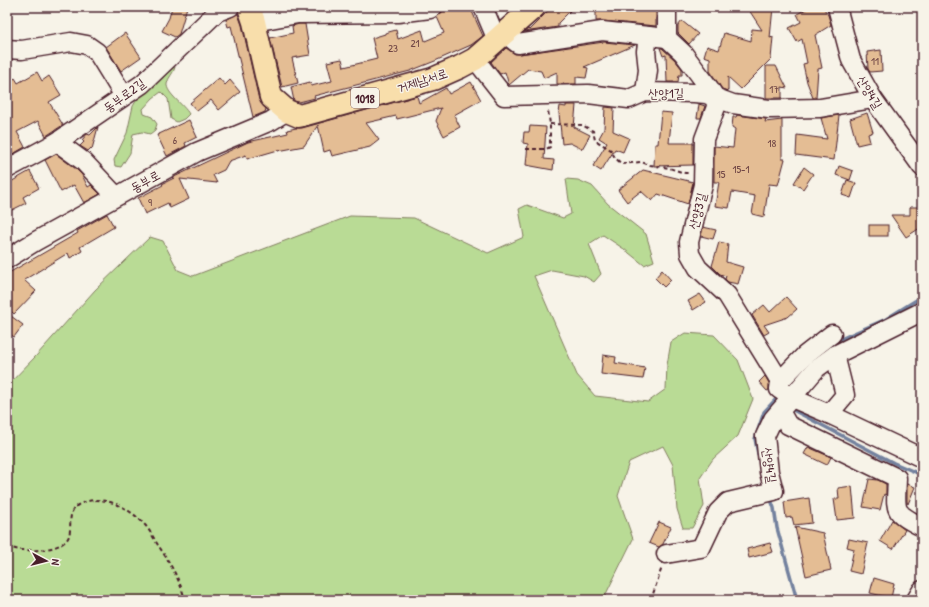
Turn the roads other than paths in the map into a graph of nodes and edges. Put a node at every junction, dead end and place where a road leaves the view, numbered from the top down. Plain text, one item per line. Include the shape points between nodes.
1 (230, 7) edge
2 (433, 7) edge
3 (483, 7) edge
4 (534, 7) edge
5 (667, 7) edge
6 (837, 7) edge
7 (251, 14) edge
8 (501, 36) junction
9 (648, 36) junction
10 (667, 38) junction
11 (7, 49) edge
12 (475, 59) junction
13 (645, 92) junction
14 (124, 96) junction
15 (715, 97) junction
16 (873, 99) junction
17 (287, 111) junction
18 (57, 142) junction
19 (922, 167) edge
20 (7, 169) edge
21 (116, 196) junction
22 (7, 259) edge
23 (922, 310) edge
24 (832, 334) dead end
25 (835, 355) junction
26 (783, 395) junction
27 (829, 414) junction
28 (922, 458) edge
29 (922, 527) edge
30 (666, 554) road end
31 (922, 590) edge
32 (916, 600) edge

1 - 14 street, 동부로2길 via 217,12 142,84
2 - 7 street via 398,13
3 - 8 street
4 - 8 main road, 거제남서로 / 1018
5 - 10 street
6 - 16 street, 산양4길 via 851,60
7 - 17 main road via 271,97
8 - 9 street via 518,44 602,31
8 - 12 main road, 거제남서로 / 1018
9 - 10 street
9 - 13 street
10 - 15 street via 683,53
11 - 14 street via 22,50 71,42 87,45 97,52
12 - 13 street, 산양1길 via 504,96 588,94 629,99
12 - 17 main road, 거제남서로 / 1018 via 433,79 299,116
13 - 15 street, 산양1길 via 694,93
14 - 18 street, 동부로2길
15 - 16 street, 산양1길 via 733,104 769,109 820,108
15 - 26 street, 산양3길 via 716,107 704,139 703,185 689,242 690,254 698,268 727,295
16 - 19 street, 산양4길
17 - 21 street, 동부로 via 270,121 196,152
18 - 20 street, 동부로2길
18 - 21 street via 83,161
21 - 22 street, 동부로
23 - 25 street, 산양4길
24 - 26 street via 805,355
25 - 26 street, 산양4길
25 - 27 street via 845,396
26 - 27 street
26 - 29 street, 산양3길 via 788,425 898,478 896,508 903,517
26 - 30 street, 산양4길 via 765,436 774,491 728,502 718,512 701,548
27 - 28 street
31 - 32 street

